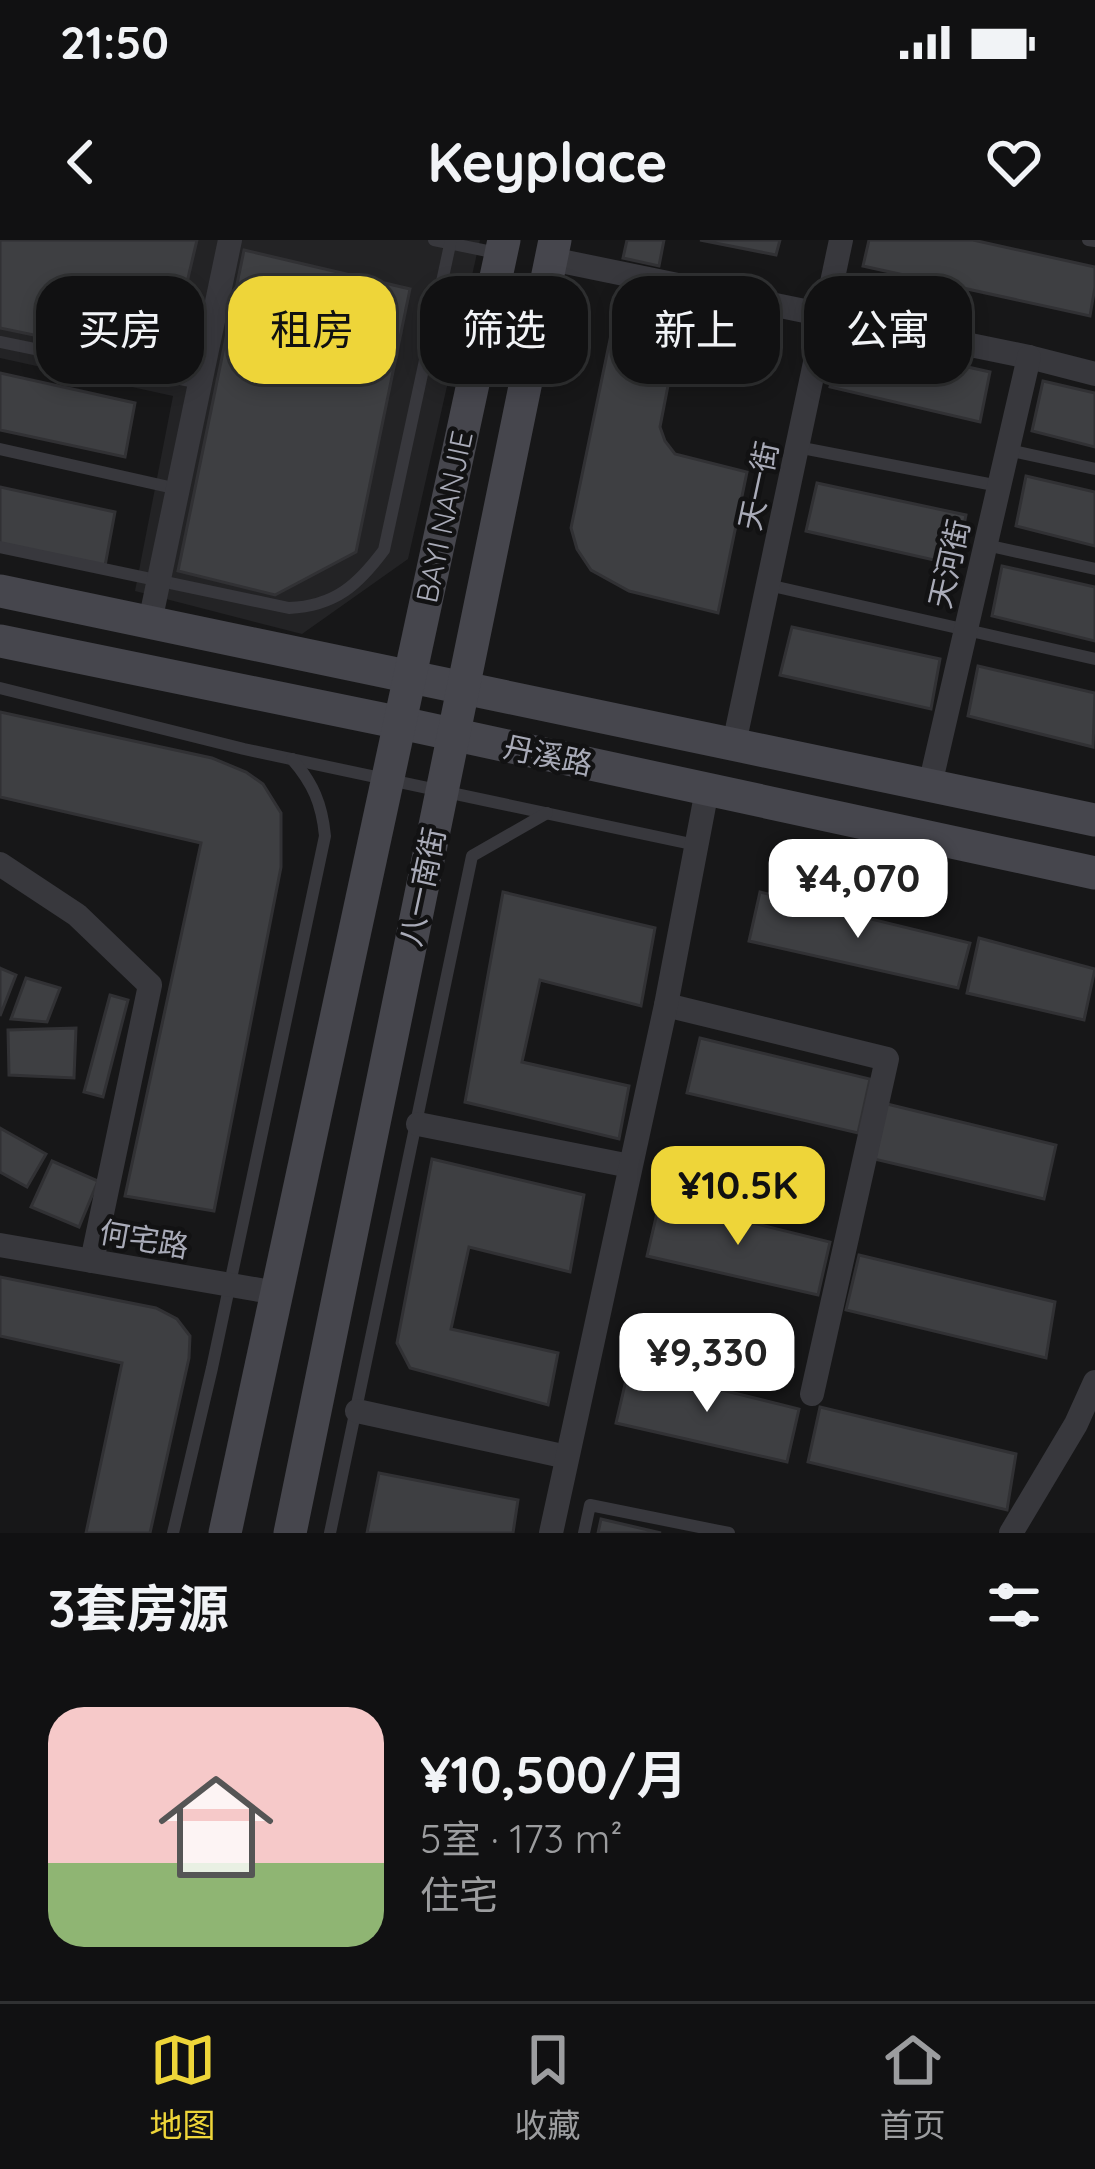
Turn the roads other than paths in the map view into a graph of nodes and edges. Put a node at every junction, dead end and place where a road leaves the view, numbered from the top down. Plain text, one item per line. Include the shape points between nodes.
1 (230, 240) edge
2 (434, 240) edge
3 (841, 240) edge
4 (450, 242) edge
5 (502, 247) edge
6 (553, 249) edge
7 (834, 276) edge
8 (804, 311) edge
9 (0, 342) edge
10 (972, 346) edge
11 (36, 349) edge
12 (1028, 357) junction
13 (204, 364) edge
14 (1095, 374) edge
15 (200, 384) edge
16 (811, 384) edge
17 (797, 447) junction
18 (0, 449) edge
19 (1007, 449) junction
20 (1095, 469) edge
21 (999, 486) junction
22 (178, 489) junction
23 (985, 545) junction
24 (0, 547) edge
25 (1095, 569) edge
26 (158, 580) junction
27 (768, 585) junction
28 (0, 591) edge
29 (150, 622) junction
30 (966, 630) junction
31 (0, 641) edge
32 (1095, 659) edge
33 (411, 676) junction
34 (464, 687) junction
35 (0, 688) edge
36 (401, 723) junction
37 (454, 736) junction
38 (734, 744) junction
39 (292, 759) junction
40 (389, 779) junction
41 (930, 785) junction
42 (707, 790) junction
43 (443, 791) junction
44 (547, 813) junction
45 (1095, 820) edge
46 (696, 844) junction
47 (0, 864) edge
48 (1095, 873) edge
49 (666, 1005) junction
50 (418, 1124) junction
51 (630, 1166) junction
52 (0, 1245) edge
53 (92, 1261) junction
54 (230, 1285) junction
55 (277, 1294) junction
56 (1095, 1382) edge
57 (812, 1394) dead end
58 (357, 1411) junction
59 (567, 1457) junction
60 (173, 1533) edge
61 (224, 1533) edge
62 (290, 1533) edge
63 (330, 1533) edge
64 (550, 1533) edge
65 (584, 1533) edge
66 (729, 1533) edge
67 (1011, 1533) edge

1 - 13 street
2 - 4 lane
3 - 7 street, 天一街
4 - 5 lane
4 - 26 lane via 384,550 367,573 315,607 290,608
5 - 33 main road, BAYI NANJIE
6 - 8 street
6 - 34 main road, 八一南街
9 - 11 lane
10 - 12 street
12 - 14 street
12 - 19 street, 天河街
15 - 22 street
16 - 17 street, 天一街
17 - 21 lane
17 - 27 street, 天一街
18 - 22 lane
19 - 20 lane
19 - 21 street, 天河街
21 - 23 street, 天河街
22 - 26 street
23 - 25 lane
23 - 30 street, 天河街
24 - 26 lane
26 - 29 street
27 - 30 lane
27 - 38 street, 天一街
28 - 29 main road, 丹溪路
29 - 33 main road, 丹溪路
30 - 32 lane
30 - 41 street, 天河街
31 - 36 main road, 丹溪路
33 - 34 main road, 丹溪路
33 - 36 main road, BAYI NANJIE
34 - 37 main road, 八一南街
34 - 38 main road, 丹溪路
35 - 39 lane
36 - 37 main road, 丹溪路
36 - 40 main road, 八一南街
37 - 42 main road, 丹溪路
37 - 43 main road, 八一南街
38 - 41 main road, 丹溪路
39 - 40 lane
39 - 54 lane via 310,780 325,836
40 - 43 lane
40 - 55 main road, 八一南街
41 - 45 main road, 丹溪路
42 - 46 street
42 - 48 main road, 丹溪路
43 - 44 lane
43 - 62 main road, 八一南街
44 - 46 lane
44 - 50 lane via 472,856
46 - 49 street
47 - 53 street via 77,915 150,985
49 - 51 street
49 - 57 street via 886,1059
50 - 51 street
50 - 58 lane
51 - 59 street
52 - 53 street, 何宅路
53 - 54 street, 何宅路
54 - 55 street, 何宅路
54 - 60 lane
55 - 61 main road, 八一南街
56 - 67 street
58 - 59 street
58 - 63 lane
59 - 64 street
65 - 66 lane via 590,1505

